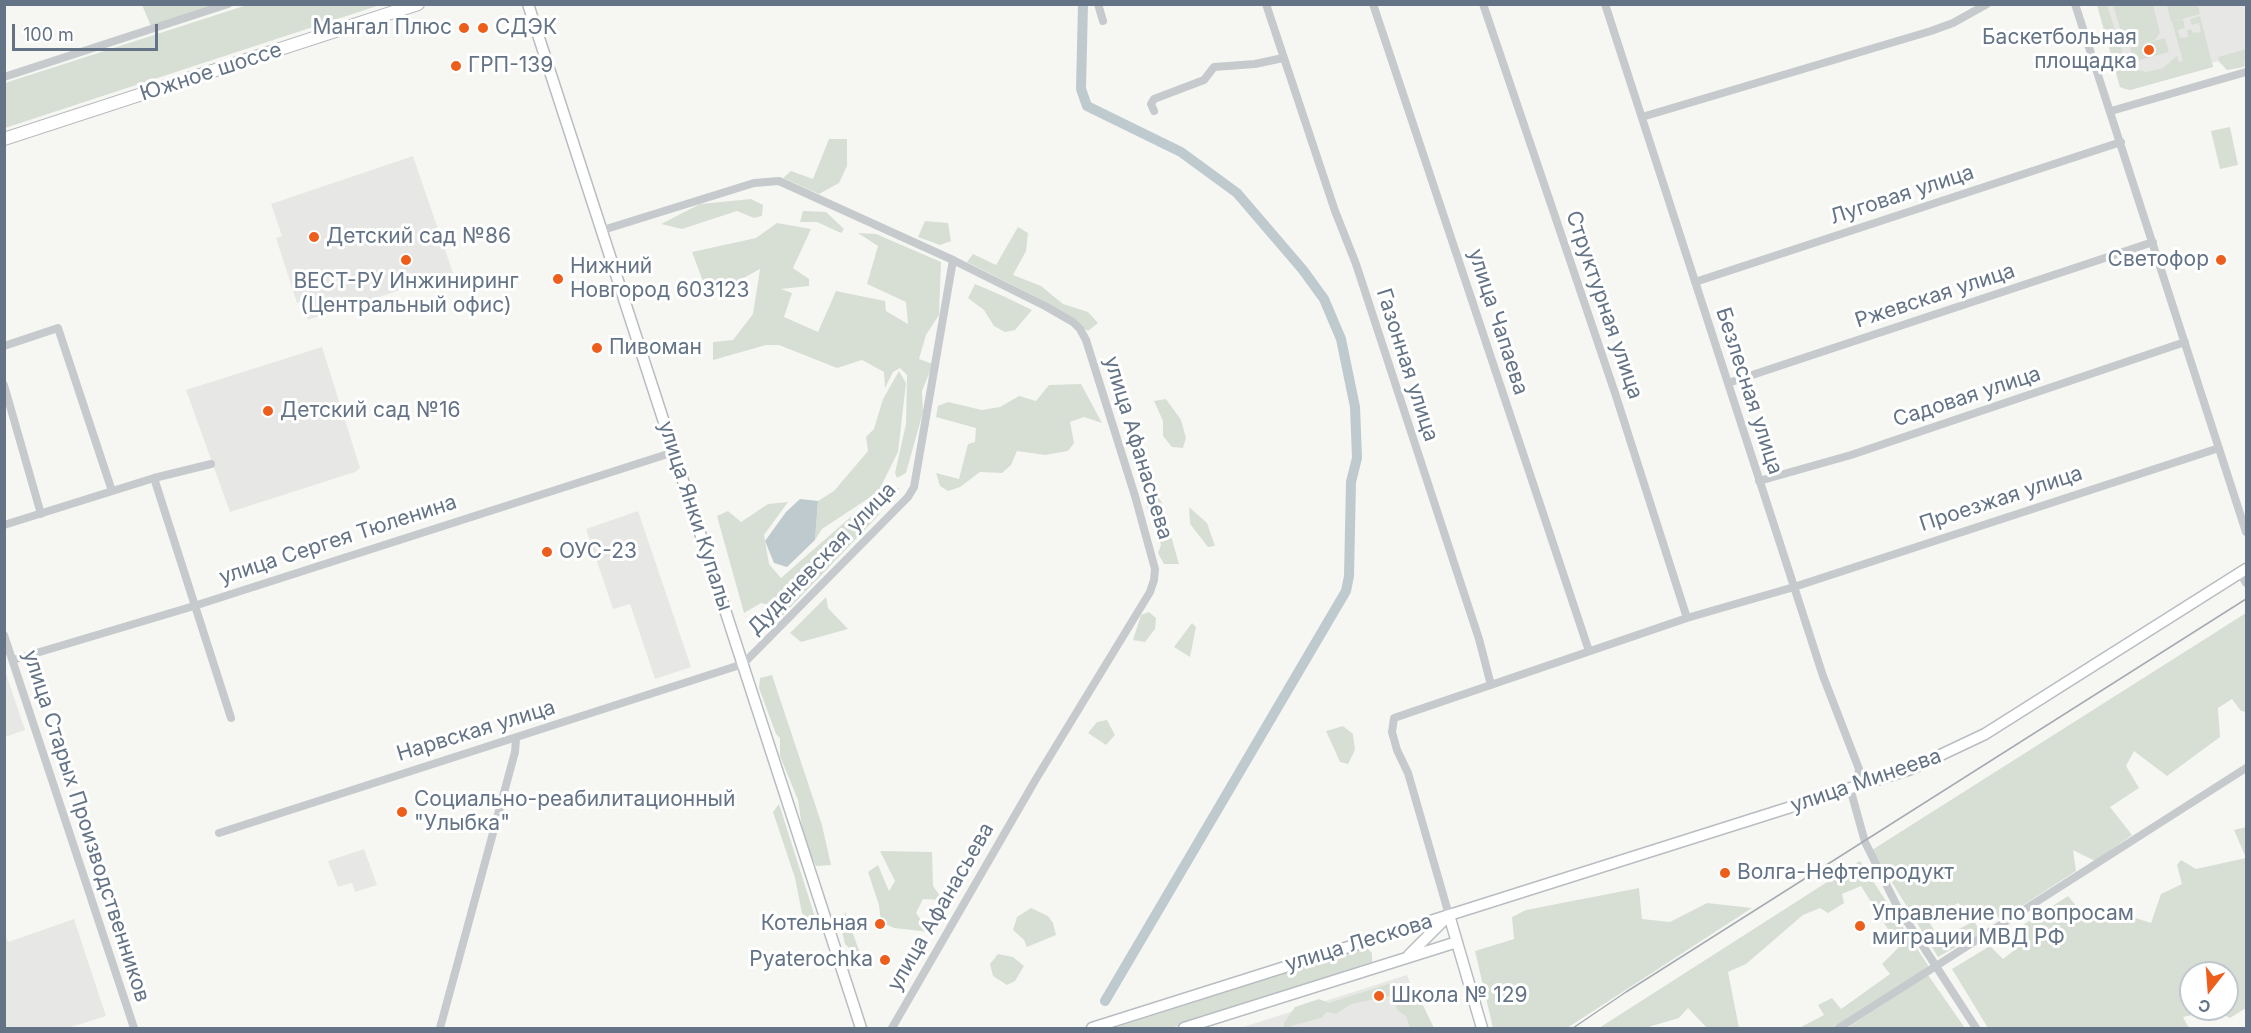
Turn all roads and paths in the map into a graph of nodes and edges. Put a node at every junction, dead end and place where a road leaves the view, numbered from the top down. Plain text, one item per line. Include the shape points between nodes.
1 (228, 4) edge
2 (418, 4) edge
3 (528, 4) edge
4 (1098, 4) edge
5 (1266, 4) edge
6 (1373, 4) edge
7 (1483, 4) edge
8 (1605, 4) edge
9 (1987, 4) edge
10 (2075, 4) edge
11 (1102, 21) dead end
12 (1283, 58) junction
13 (2247, 72) edge
14 (4, 77) edge
15 (1154, 111) dead end
16 (2111, 111) junction
17 (1642, 117) junction
18 (4, 139) edge
19 (2121, 142) junction
20 (603, 230) junction
21 (2154, 242) junction
22 (953, 260) junction
23 (1695, 282) junction
24 (2185, 342) junction
25 (4, 346) edge
26 (1728, 383) junction
27 (4, 385) edge
28 (2218, 448) junction
29 (674, 452) junction
30 (211, 464) dead end
31 (154, 478) junction
32 (1759, 481) junction
33 (112, 491) junction
34 (41, 514) junction
35 (4, 525) edge
36 (2247, 532) edge
37 (2243, 571) edge
38 (2247, 584) edge
39 (1794, 587) junction
40 (194, 606) junction
41 (1687, 618) junction
42 (4, 635) edge
43 (1589, 651) junction
44 (13, 660) junction
45 (743, 664) junction
46 (1491, 685) junction
47 (231, 718) dead end
48 (516, 738) junction
49 (2247, 768) edge
50 (1853, 788) junction
51 (219, 832) dead end
52 (1449, 915) junction
53 (1398, 931) junction
54 (1457, 942) junction
55 (1416, 948) junction
56 (1406, 957) junction
57 (1935, 965) junction
58 (134, 1029) edge
59 (440, 1029) edge
60 (861, 1029) edge
61 (892, 1029) edge
62 (1092, 1029) edge
63 (1184, 1029) edge
64 (1482, 1029) edge
65 (1839, 1029) edge
66 (1976, 1029) edge

1 - 14 street
2 - 18 main road, Южное шоссе
3 - 20 main road, улица Янки Купалы
4 - 11 street
5 - 12 street, Газонная улица
6 - 43 street, улица Чапаева
7 - 41 street, Структурная улица
8 - 17 street, Безлесная улица
9 - 17 street via 1931,32
10 - 16 street
12 - 15 street via 1214,67 1204,80 1154,99
12 - 46 street, Газонная улица via 1356,264
13 - 16 street
16 - 19 street
17 - 23 street, Безлесная улица
19 - 21 street
19 - 23 street, Луговая улица
20 - 22 street, улица Афанасьева via 754,183 779,181
20 - 29 main road, улица Янки Купалы
21 - 24 street
21 - 26 street, Ржевская улица
22 - 45 street, Дуденевская улица via 914,487
22 - 61 street, улица Афанасьева via 1045,306 1080,329 1131,480 1155,569 1150,592 1036,779
23 - 26 street, Безлесная улица
24 - 28 street
24 - 32 street, Садовая улица via 1851,455
25 - 33 street via 58,328
26 - 32 street, Безлесная улица
27 - 34 street
28 - 36 street
28 - 39 street, Проезжая улица
29 - 40 street, улица Сергея Тюленина
29 - 45 main road, улица Янки Купалы
30 - 31 street
31 - 33 street
31 - 40 street
32 - 39 street, Безлесная улица
33 - 34 street
34 - 35 street
37 - 38 street
37 - 50 main road, улица Минеева via 1984,734 1911,769
39 - 41 street, Проезжая улица
39 - 50 street, Безлесная улица via 1859,769
40 - 44 street, улица Сергея Тюленина
40 - 47 street
41 - 43 street, Проезжая улица
42 - 44 street, улица Старых Производственников
43 - 46 street, Проезжая улица
44 - 58 street, улица Старых Производственников
45 - 48 street, Нарвская улица
45 - 60 main road, улица Янки Купалы
46 - 52 street, Проезжая улица via 1394,718 1392,732 1397,750
48 - 51 street, Нарвская улица
48 - 59 street
49 - 57 street
50 - 52 main road, улица Минеева
50 - 57 street, Безлесная улица via 1864,842 1897,906
52 - 53 main road, улица Лескова
52 - 54 main road
52 - 55 main road, улица Лескова
53 - 55 main road via 1416,935
53 - 62 main road, улица Лескова
54 - 56 main road
54 - 64 main road
55 - 56 main road, улица Лескова
56 - 63 main road, улица Лескова
57 - 65 street
57 - 66 street, Безлесная улица

